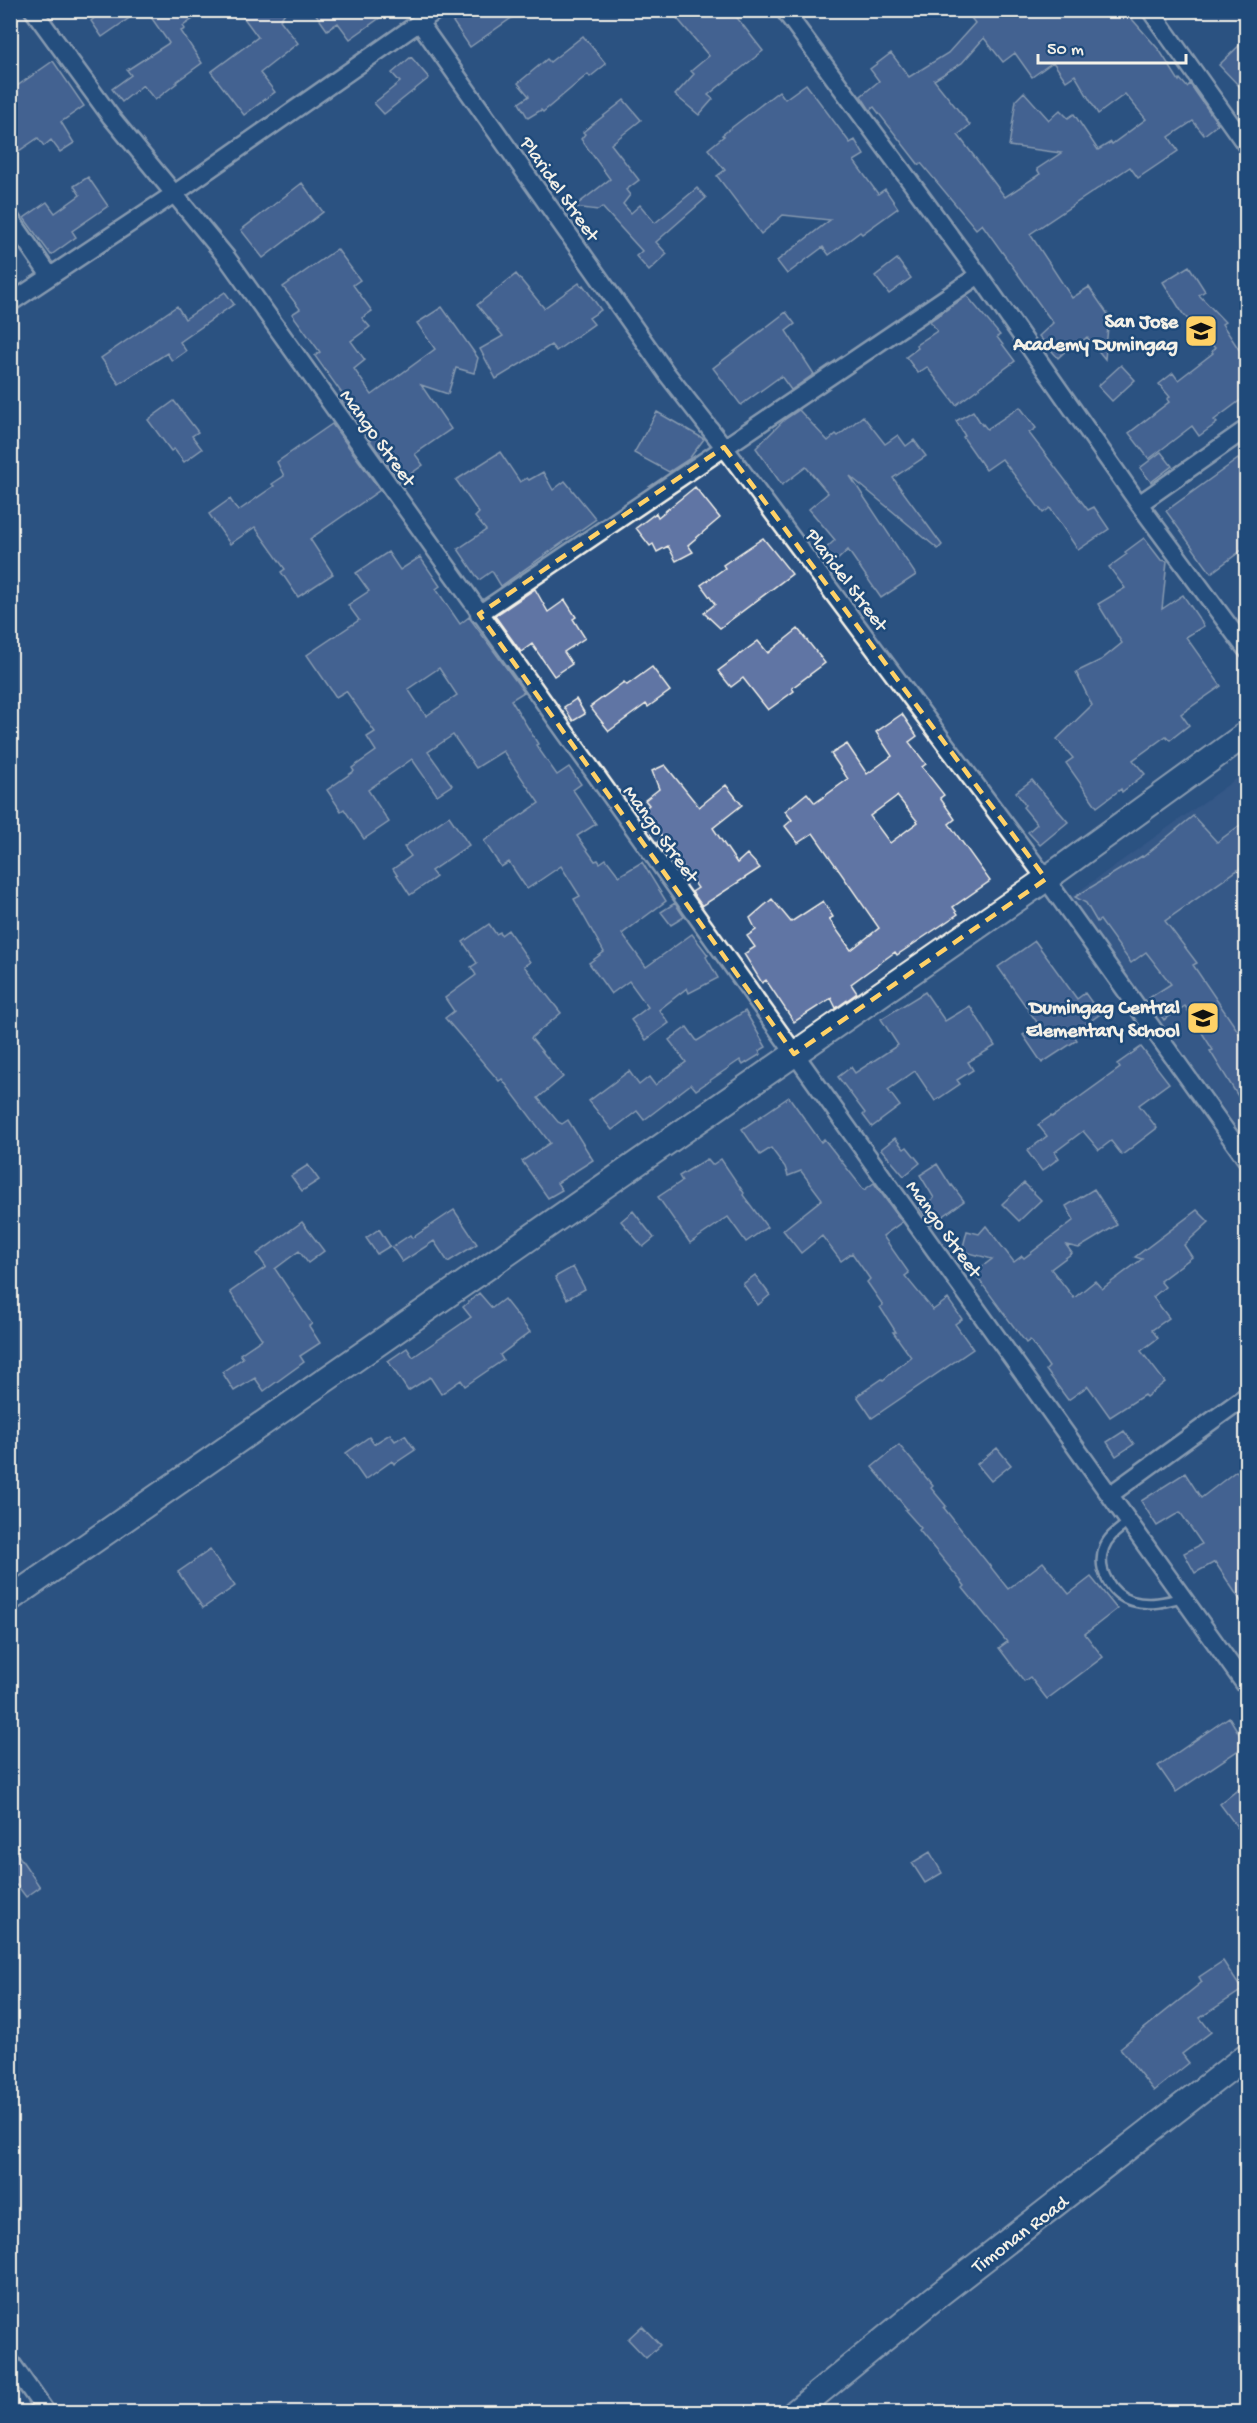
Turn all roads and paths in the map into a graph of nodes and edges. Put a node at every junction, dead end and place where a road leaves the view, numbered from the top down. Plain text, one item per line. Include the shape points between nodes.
1 (33, 10) edge
2 (437, 10) edge
3 (784, 10) edge
4 (1150, 10) edge
5 (419, 22) junction
6 (1246, 145) edge
7 (174, 195) junction
8 (10, 218) edge
9 (980, 275) junction
10 (50, 276) junction
11 (10, 303) edge
12 (1246, 429) edge
13 (724, 447) junction
14 (1139, 504) junction
15 (479, 614) junction
16 (1246, 649) edge
17 (1246, 734) edge
18 (1046, 879) junction
19 (794, 1054) junction
20 (1246, 1159) edge
21 (1246, 1396) edge
22 (1111, 1494) junction
23 (1130, 1521) junction
24 (1183, 1597) junction
25 (10, 1599) edge
26 (1246, 1686) edge
27 (1246, 2056) edge
28 (10, 2361) edge
29 (45, 2412) edge
30 (795, 2412) edge

1 - 7 street, Mango Street
2 - 5 street
3 - 9 street
4 - 6 street
5 - 7 street
5 - 13 street, Plaridel Street via 667,374
7 - 10 street
7 - 15 street, Mango Street via 227,258
8 - 10 street
9 - 13 street
9 - 14 street
10 - 11 street
12 - 14 street
13 - 15 street
13 - 18 street, Plaridel Street
14 - 16 street
15 - 19 street, Mango Street
17 - 18 main road
18 - 19 main road
18 - 20 street, Plaridel Street
19 - 22 street, Mango Street
19 - 25 main road
21 - 22 street
22 - 23 street, Mango Street
23 - 24 street, Mango Street
23 - 24 lane via 1112,1535 1104,1548 1101,1565 1108,1584 1130,1601 1158,1604
24 - 26 street, Mango Street
27 - 30 main road, Timonan Road via 932,2300
28 - 29 street

